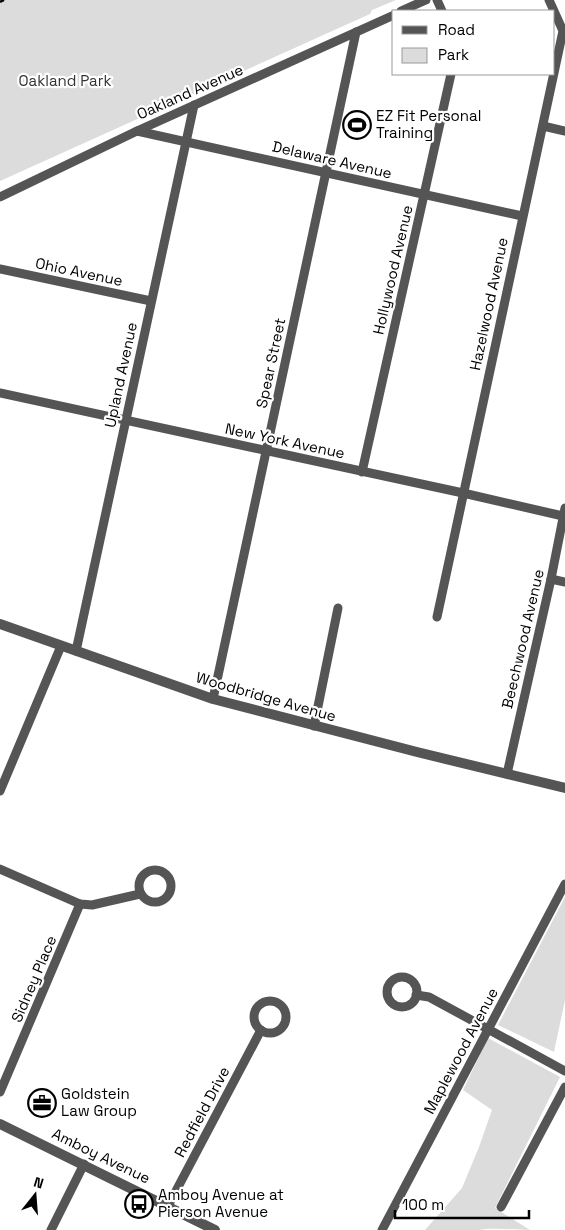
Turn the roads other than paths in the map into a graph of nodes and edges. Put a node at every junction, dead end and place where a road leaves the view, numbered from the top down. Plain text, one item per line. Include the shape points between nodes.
1 (426, 0) edge
2 (404, 10) edge
3 (555, 12) edge
4 (392, 16) edge
5 (356, 32) junction
6 (555, 67) edge
7 (451, 75) edge
8 (553, 75) edge
9 (194, 105) junction
10 (542, 126) junction
11 (137, 131) junction
12 (565, 131) edge
13 (186, 142) junction
14 (326, 173) junction
15 (424, 195) junction
16 (0, 197) edge
17 (522, 216) junction
18 (0, 269) edge
19 (151, 301) junction
20 (0, 393) edge
21 (126, 421) junction
22 (266, 451) junction
23 (362, 472) junction
24 (463, 493) junction
25 (564, 512) edge
26 (551, 579) junction
27 (565, 582) edge
28 (338, 608) dead end
29 (437, 616) dead end
30 (0, 624) edge
31 (61, 646) junction
32 (76, 651) junction
33 (213, 699) junction
34 (314, 726) junction
35 (507, 774) junction
36 (565, 788) edge
37 (0, 792) edge
38 (0, 869) edge
39 (565, 884) edge
40 (140, 894) dead end
41 (80, 904) junction
42 (416, 995) dead end
43 (261, 1030) dead end
44 (488, 1030) junction
45 (565, 1071) edge
46 (565, 1087) edge
47 (0, 1092) edge
48 (0, 1124) edge
49 (84, 1164) junction
50 (168, 1206) junction
51 (500, 1207) dead end
52 (51, 1230) edge
53 (215, 1230) edge
54 (382, 1230) edge

1 - 2 street
3 - 6 street, Hazelwood Avenue via 563,30
4 - 5 street, Oakland Avenue
5 - 9 street, Oakland Avenue
5 - 14 street, Spear Street
7 - 15 street, Hollywood Avenue
8 - 10 street, Hazelwood Avenue
9 - 11 street, Oakland Avenue
9 - 13 street, Upland Avenue
10 - 12 street
10 - 17 street, Hazelwood Avenue
11 - 13 street, Delaware Avenue
11 - 16 street, Oakland Avenue
13 - 14 street, Delaware Avenue
13 - 19 street, Upland Avenue
14 - 15 street, Delaware Avenue
14 - 22 street, Spear Street
15 - 17 street, Delaware Avenue
15 - 23 street, Hollywood Avenue
17 - 24 street, Hazelwood Avenue
18 - 19 street, Ohio Avenue
19 - 21 street, Upland Avenue
20 - 21 street, New York Avenue
21 - 22 street, New York Avenue
21 - 32 street, Upland Avenue
22 - 23 street, New York Avenue
22 - 33 street, Spear Street
23 - 24 street, New York Avenue
24 - 25 street, New York Avenue
24 - 29 street, Hazelwood Avenue
25 - 26 street, Beechwood Avenue
26 - 27 street
26 - 35 street, Beechwood Avenue
28 - 34 street
30 - 31 street, Woodbridge Avenue
31 - 32 street, Woodbridge Avenue
31 - 37 street
32 - 33 street, Woodbridge Avenue
33 - 34 street, Woodbridge Avenue
34 - 35 street, Woodbridge Avenue
35 - 36 street, Woodbridge Avenue
38 - 41 street
39 - 44 street, Maplewood Avenue
40 - 41 street
41 - 47 street, Sidney Place
42 - 44 street via 429,997
43 - 50 street, Redfield Drive
44 - 45 street
44 - 54 street, Maplewood Avenue
46 - 51 street
48 - 49 street, Amboy Avenue
49 - 50 street, Amboy Avenue
49 - 52 street
50 - 53 street, Amboy Avenue

